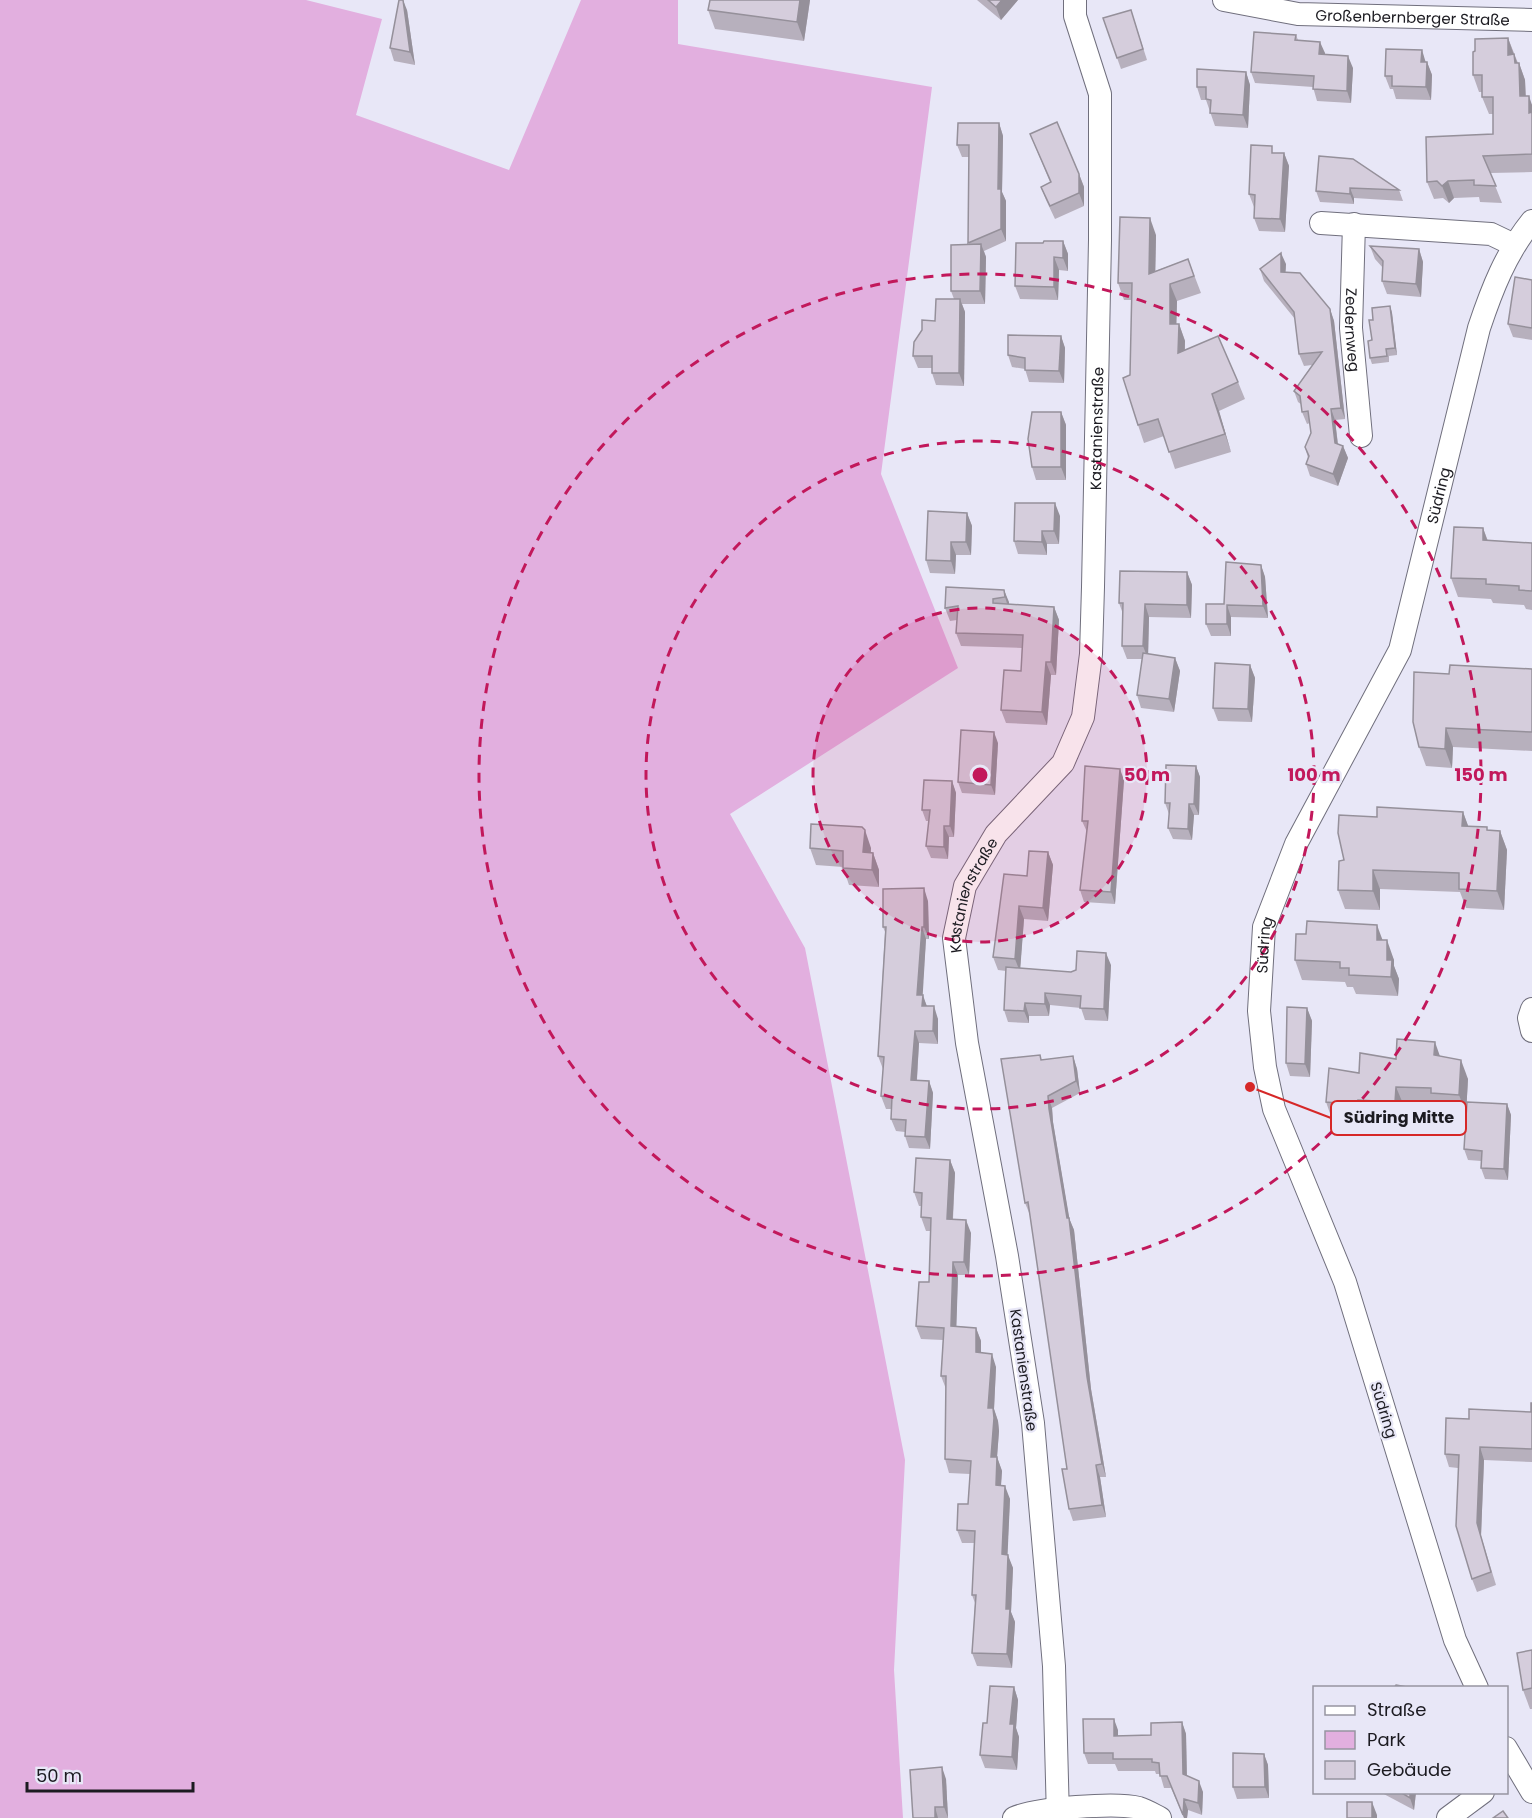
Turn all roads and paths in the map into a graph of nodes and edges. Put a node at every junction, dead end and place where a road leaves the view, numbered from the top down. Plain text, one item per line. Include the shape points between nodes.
1 (1075, 0) edge
2 (1224, 0) edge
3 (1532, 20) edge
4 (1321, 223) dead end
5 (1354, 224) junction
6 (1525, 234) edge
7 (1361, 436) dead end
8 (1532, 1009) edge
9 (1532, 1031) edge
10 (1476, 1686) edge
11 (1508, 1755) edge
12 (1513, 1774) edge
13 (1532, 1792) edge
14 (1480, 1794) edge
15 (1058, 1813) edge
16 (1014, 1818) edge
17 (1160, 1818) edge
18 (1449, 1818) edge

1 - 15 street, Kastanienstraße via 1075,16 1100,94 1091,654 1083,717 1063,763 996,834 964,886 954,938 967,1043 1033,1422 1054,1666
2 - 3 street, Großenbernberger Straße via 1298,14
4 - 5 street
5 - 6 street
5 - 7 street, Zedernweg via 1351,328
6 - 10 street, Südring via 1494,282 1479,328 1401,650 1296,844 1264,927 1259,1011 1274,1109 1345,1282 1455,1640
8 - 9 street
11 - 12 street
12 - 13 street
14 - 18 street
15 - 16 street
15 - 17 street via 1138,1808

